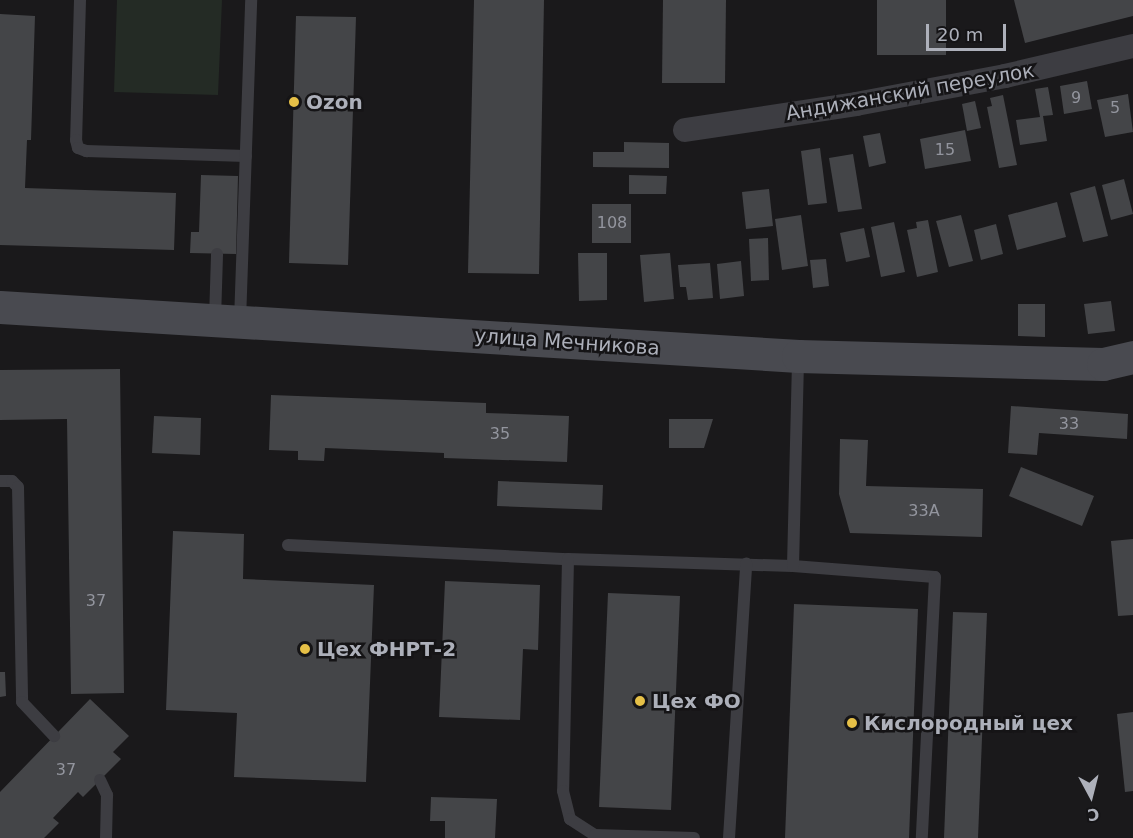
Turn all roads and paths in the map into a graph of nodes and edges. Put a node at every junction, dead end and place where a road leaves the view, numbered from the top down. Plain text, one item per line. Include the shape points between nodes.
1 (80, 0) edge
2 (251, 0) edge
3 (1133, 46) edge
4 (686, 130) dead end
5 (246, 156) junction
6 (217, 254) dead end
7 (0, 306) edge
8 (228, 321) junction
9 (798, 356) junction
10 (1133, 357) edge
11 (0, 481) edge
12 (288, 544) dead end
13 (568, 559) junction
14 (746, 564) junction
15 (793, 566) junction
16 (54, 736) dead end
17 (100, 780) dead end
18 (106, 838) edge
19 (694, 838) edge
20 (729, 838) edge
21 (922, 838) edge

1 - 5 lane via 78,148
2 - 5 lane
3 - 4 street, Андижанский переулок via 994,79
5 - 8 lane
6 - 8 lane
7 - 8 main road, улица Мечникова
8 - 9 main road, улица Мечникова
9 - 10 main road, улица Мечникова via 1103,364
9 - 15 lane
11 - 16 lane via 12,481 18,487 20,696 25,708
12 - 13 lane
13 - 14 lane
13 - 19 lane via 563,791 570,819 595,835
14 - 15 lane
14 - 20 lane
15 - 21 lane via 935,577
17 - 18 lane via 106,795

